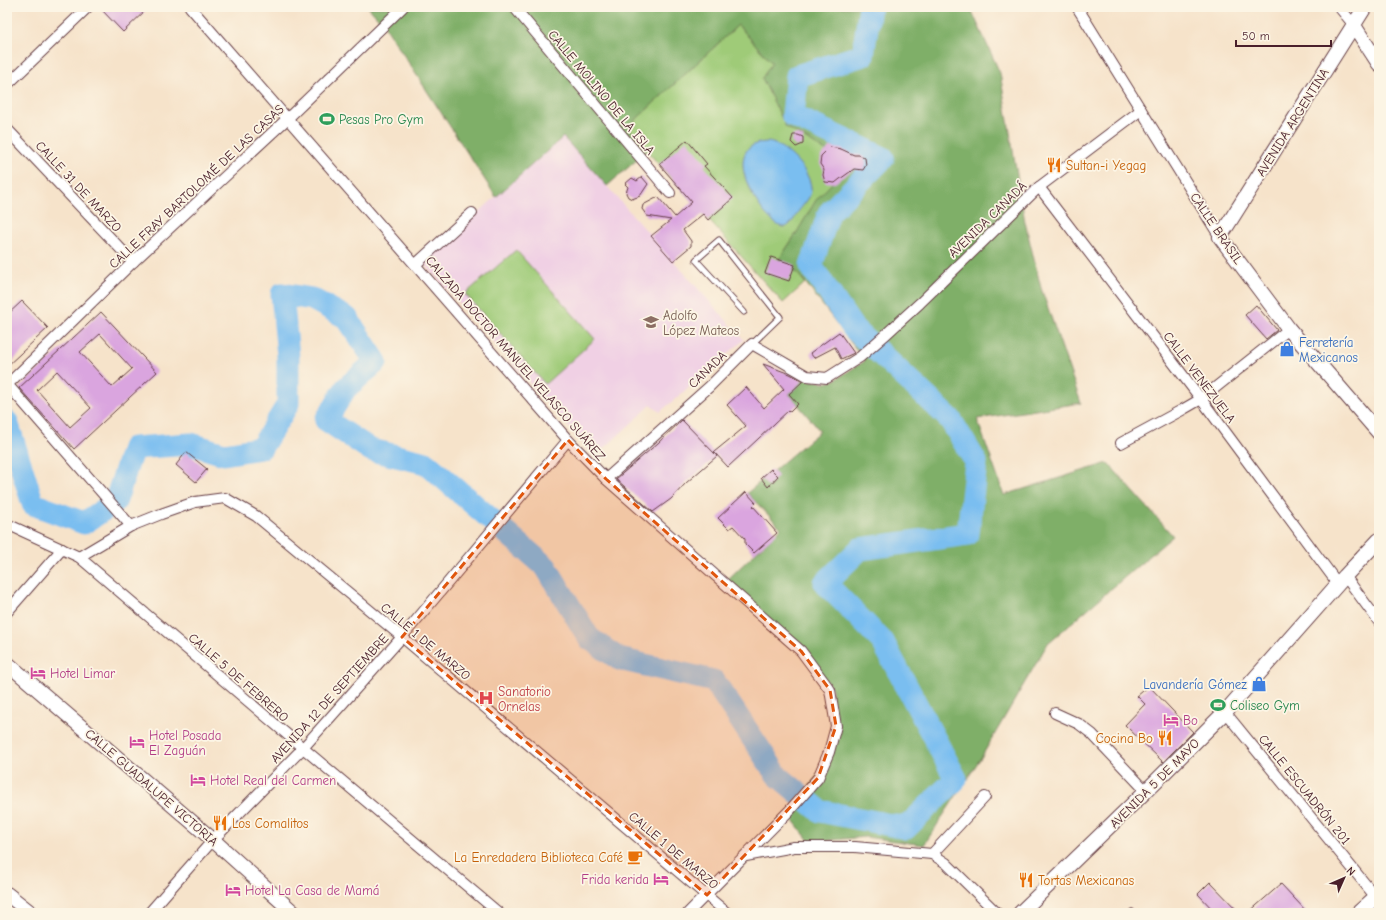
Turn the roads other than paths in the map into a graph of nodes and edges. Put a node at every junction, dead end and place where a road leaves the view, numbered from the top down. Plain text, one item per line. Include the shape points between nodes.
1 (88, 7) edge
2 (190, 7) edge
3 (403, 7) edge
4 (514, 7) edge
5 (1077, 7) edge
6 (1339, 7) edge
7 (1365, 7) edge
8 (1353, 24) junction
9 (1379, 64) edge
10 (7, 85) edge
11 (1141, 110) junction
12 (288, 118) junction
13 (7, 129) edge
14 (1039, 187) junction
15 (670, 193) dead end
16 (472, 213) dead end
17 (1220, 237) junction
18 (133, 262) junction
19 (416, 264) junction
20 (744, 312) dead end
21 (1289, 329) junction
22 (752, 344) junction
23 (7, 385) edge
24 (1201, 399) junction
25 (1379, 433) edge
26 (568, 440) junction
27 (1121, 443) dead end
28 (606, 479) junction
29 (7, 524) edge
30 (131, 526) junction
31 (1379, 540) edge
32 (62, 549) junction
33 (79, 557) junction
34 (1341, 580) junction
35 (7, 612) edge
36 (1379, 622) edge
37 (402, 636) junction
38 (7, 663) edge
39 (1225, 712) junction
40 (1055, 713) dead end
41 (302, 748) junction
42 (1146, 791) junction
43 (985, 798) dead end
44 (214, 840) junction
45 (932, 854) junction
46 (746, 856) junction
47 (7, 894) edge
48 (706, 895) junction
49 (1378, 897) edge
50 (31, 913) edge
51 (149, 913) edge
52 (294, 913) edge
53 (499, 913) edge
54 (688, 913) edge
55 (727, 913) edge
56 (997, 913) edge
57 (1020, 913) edge
58 (1208, 913) edge
59 (1212, 913) edge
60 (1358, 913) edge

1 - 10 street
2 - 12 street, CALZADA DOCTOR MANUEL VELASCO SUÁREZ
3 - 12 street, CALLE FRAY BARTOLOMÉ DE LAS CASAS
4 - 15 street, CALLE MOLINO DE LA ISLA
5 - 11 street, CALLE BRASIL
6 - 8 street
7 - 8 main road, AVENIDA ARGENTINA
8 - 9 main road
8 - 17 main road, AVENIDA ARGENTINA
11 - 14 street, AVENIDA CANADÁ
11 - 17 street, CALLE BRASIL
12 - 18 street, CALLE FRAY BARTOLOMÉ DE LAS CASAS
12 - 19 street, CALZADA DOCTOR MANUEL VELASCO SUÁREZ
13 - 18 street, CALLE 31 DE MARZO
14 - 22 street, AVENIDA CANADÁ via 884,336 860,357 827,378 807,376
14 - 24 street, CALLE VENEZUELA
16 - 19 street
17 - 21 main road, CALLE BRASIL
18 - 23 street, CALLE FRAY BARTOLOMÉ DE LAS CASAS
19 - 26 street, CALZADA DOCTOR MANUEL VELASCO SUÁREZ
20 - 22 lane via 696,260 719,240 780,318
21 - 24 street
21 - 25 main road, CALLE BRASIL
22 - 28 street, CANADA via 709,387
23 - 30 street
24 - 27 street
24 - 34 street, CALLE VENEZUELA
26 - 28 street, CALZADA DOCTOR MANUEL VELASCO SUÁREZ
26 - 37 street, AVENIDA 12 DE SEPTIEMBRE
28 - 46 street, CALZADA DOCTOR MANUEL VELASCO SUÁREZ via 801,651 830,690 836,726 818,778
29 - 32 street, CALLE 5 DE FEBRERO
30 - 33 street, CALLE 1 DE MARZO
30 - 37 street, CALLE 1 DE MARZO via 195,502 224,498 256,516
31 - 34 main road, AVENIDA 5 DE MAYO
32 - 33 street, CALLE 5 DE FEBRERO
32 - 35 street
33 - 41 street, CALLE 5 DE FEBRERO
34 - 36 street, CALLE VENEZUELA
34 - 39 main road, AVENIDA 5 DE MAYO
37 - 41 street, AVENIDA 12 DE SEPTIEMBRE
37 - 48 street, CALLE 1 DE MARZO
38 - 44 main road, CALLE GUADALUPE VICTORIA
39 - 42 main road, AVENIDA 5 DE MAYO
39 - 49 street, CALLE ESCUADRÓN 201
40 - 42 street via 1079,724 1092,734
41 - 44 street, AVENIDA 12 DE SEPTIEMBRE
41 - 53 street, CALLE 5 DE FEBRERO
42 - 57 main road, AVENIDA 5 DE MAYO
43 - 45 street
44 - 51 street, AVENIDA 12 DE SEPTIEMBRE
44 - 52 main road, CALLE GUADALUPE VICTORIA
45 - 46 street via 855,847 794,847
45 - 56 street via 946,863
46 - 48 street, CALZADA DOCTOR MANUEL VELASCO SUÁREZ
47 - 50 main road
48 - 54 street, CALZADA DOCTOR MANUEL VELASCO SUÁREZ
48 - 55 street, CALLE 1 DE MARZO
49 - 60 main road
58 - 59 lane

